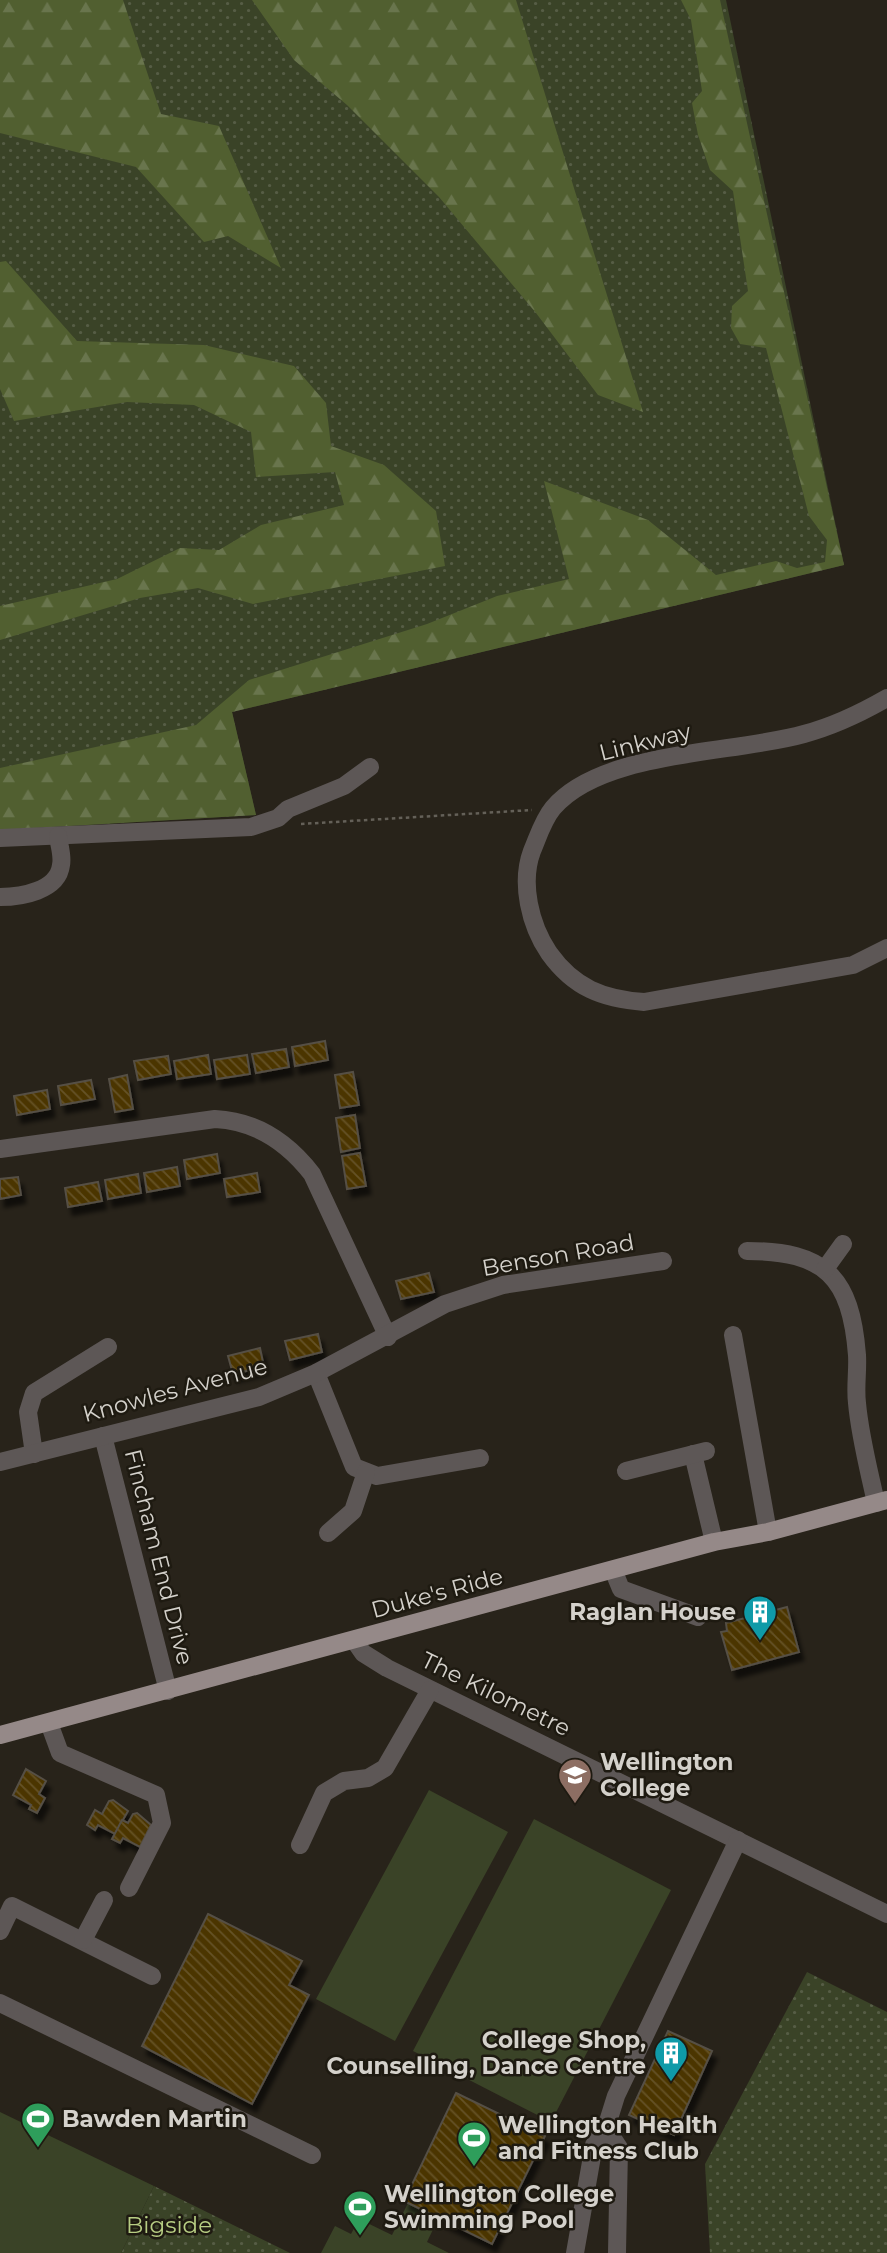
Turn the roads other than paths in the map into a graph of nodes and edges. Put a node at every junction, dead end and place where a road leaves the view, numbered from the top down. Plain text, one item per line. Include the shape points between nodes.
1 (887, 698) edge
2 (370, 767) dead end
3 (58, 836) junction
4 (0, 838) edge
5 (0, 897) edge
6 (887, 948) edge
7 (0, 1149) edge
8 (843, 1244) dead end
9 (747, 1251) dead end
10 (663, 1261) dead end
11 (825, 1269) junction
12 (733, 1335) dead end
13 (388, 1337) junction
14 (108, 1347) dead end
15 (316, 1373) junction
16 (103, 1436) junction
17 (34, 1454) junction
18 (480, 1458) dead end
19 (0, 1462) edge
20 (626, 1471) dead end
21 (366, 1472) junction
22 (882, 1501) edge
23 (768, 1532) junction
24 (328, 1533) dead end
25 (714, 1542) junction
26 (614, 1572) junction
27 (698, 1617) dead end
28 (354, 1640) junction
29 (430, 1690) junction
30 (167, 1691) junction
31 (49, 1723) junction
32 (0, 1735) edge
33 (738, 1840) junction
34 (300, 1845) dead end
35 (129, 1888) dead end
36 (104, 1900) dead end
37 (6, 1902) edge
38 (887, 1914) edge
39 (0, 1931) edge
40 (83, 1940) junction
41 (152, 1976) dead end
42 (0, 2003) edge
43 (606, 2128) junction
44 (312, 2155) dead end
45 (575, 2253) edge
46 (617, 2253) edge

1 - 6 street, Linkway via 856,716 803,734 630,766 572,790 552,809 530,857 527,879 529,905 548,951 580,984 612,1000 644,1002 853,965
2 - 3 street via 344,786 251,827
3 - 4 street
3 - 5 street via 61,865 56,879 45,888
7 - 13 street via 215,1119 265,1132 299,1157 313,1174
8 - 11 street
9 - 11 street via 794,1254
10 - 13 street, Benson Road via 503,1285 445,1304
11 - 22 street via 840,1285 853,1320 863,1448
12 - 23 street
13 - 15 street, Knowles Avenue
14 - 17 street via 34,1393 28,1412
15 - 16 street, Knowles Avenue via 259,1397
15 - 21 street via 355,1467
16 - 17 street, Knowles Avenue
16 - 30 street, Fincham End Drive
17 - 19 street, Knowles Avenue
18 - 21 street via 377,1476
20 - 25 street via 700,1452
21 - 24 street via 353,1511
22 - 23 main road, Duke's Ride
23 - 25 main road, Duke's Ride
25 - 26 main road, Duke's Ride
26 - 27 street via 621,1589
26 - 28 main road, Duke's Ride
28 - 29 street, The Kilometre via 363,1653
28 - 30 main road, Duke's Ride
29 - 33 street, The Kilometre
29 - 34 street via 385,1768 369,1778 344,1781 324,1793
30 - 31 main road, Duke's Ride
31 - 32 main road, Duke's Ride
31 - 35 street via 60,1753 156,1795 162,1824
33 - 38 street, The Kilometre
33 - 43 street via 616,2096
36 - 40 street
37 - 39 street
37 - 40 street
40 - 41 street
42 - 44 street
43 - 45 street via 594,2144
43 - 46 street via 619,2148

